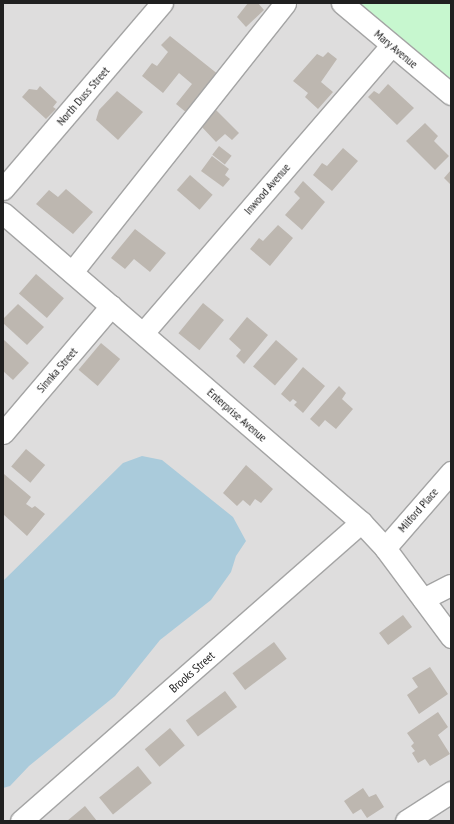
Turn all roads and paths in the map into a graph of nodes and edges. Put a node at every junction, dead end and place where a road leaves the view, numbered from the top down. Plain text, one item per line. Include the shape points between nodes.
1 (162, 3) edge
2 (285, 3) edge
3 (342, 3) edge
4 (391, 46) junction
5 (451, 94) edge
6 (3, 189) edge
7 (3, 213) edge
8 (72, 272) junction
9 (111, 306) junction
10 (143, 334) junction
11 (3, 433) edge
12 (451, 472) edge
13 (361, 522) junction
14 (385, 548) junction
15 (451, 585) edge
16 (423, 599) junction
17 (451, 637) edge
18 (451, 792) edge
19 (21, 821) edge
20 (406, 821) edge

1 - 6 street, North Duss Street
2 - 8 street
3 - 4 street, Mary Avenue
4 - 5 street, Mary Avenue
4 - 10 street, Inwood Avenue
7 - 8 street, Enterprise Avenue
8 - 9 street, Enterprise Avenue
9 - 10 street, Enterprise Avenue
9 - 11 street, Sinnka Street
10 - 13 street, Enterprise Avenue
12 - 14 street, Milford Place
13 - 14 street, Enterprise Avenue
13 - 19 street, Brooks Street
14 - 16 street, Enterprise Avenue
15 - 16 street
16 - 17 street, Enterprise Avenue
18 - 20 street

